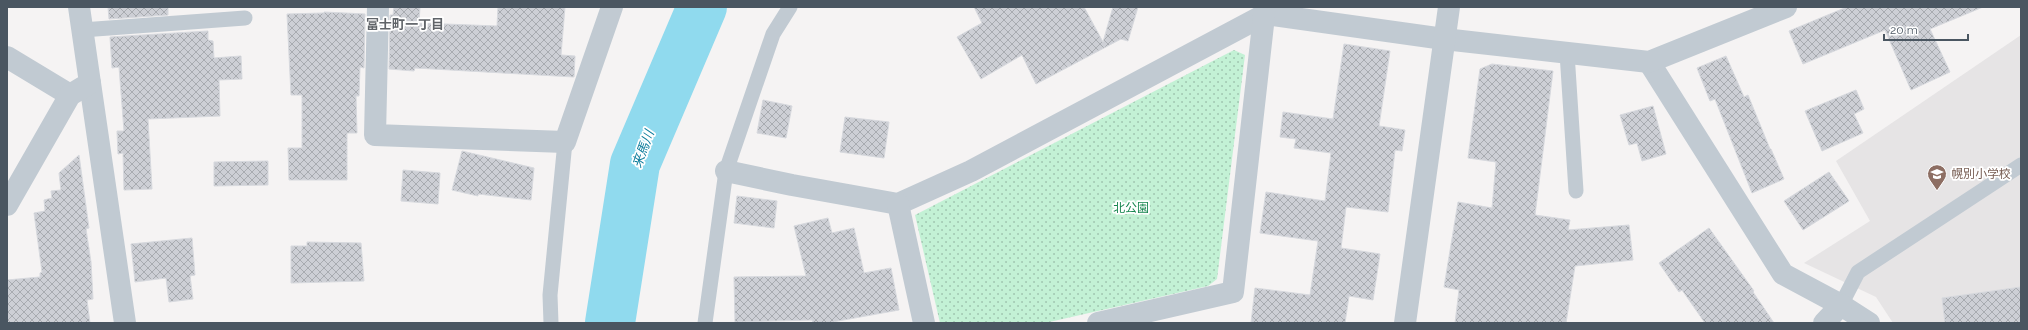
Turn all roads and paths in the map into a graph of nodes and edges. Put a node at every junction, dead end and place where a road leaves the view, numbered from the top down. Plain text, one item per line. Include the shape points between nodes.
1 (79, 7) edge
2 (378, 7) edge
3 (612, 7) edge
4 (790, 7) edge
5 (1449, 7) edge
6 (1786, 7) edge
7 (1266, 10) edge
8 (245, 18) dead end
9 (82, 30) junction
10 (1444, 39) junction
11 (1568, 53) junction
12 (7, 57) edge
13 (1649, 62) junction
14 (90, 83) junction
15 (70, 95) junction
16 (565, 142) junction
17 (2021, 165) edge
18 (726, 172) junction
19 (1576, 191) dead end
20 (10, 195) edge
21 (898, 204) junction
22 (1841, 305) junction
23 (125, 323) edge
24 (551, 323) edge
25 (705, 323) edge
26 (924, 323) edge
27 (1098, 323) edge
28 (1405, 323) edge
29 (1824, 323) edge
30 (1869, 323) edge

1 - 9 street
2 - 16 street via 375,135
3 - 16 street
4 - 18 lane via 773,34
5 - 10 street
6 - 13 street
7 - 10 street
7 - 21 street via 971,171
7 - 27 street via 1233,292
8 - 9 lane
9 - 14 street
10 - 11 street
10 - 28 street
11 - 13 street
11 - 19 lane
12 - 15 street
13 - 22 street via 1783,274
14 - 15 street
14 - 23 street
15 - 20 street
16 - 24 lane via 550,295
17 - 22 lane via 1858,272
18 - 21 street
18 - 25 lane
21 - 26 street
22 - 29 street
22 - 30 street

